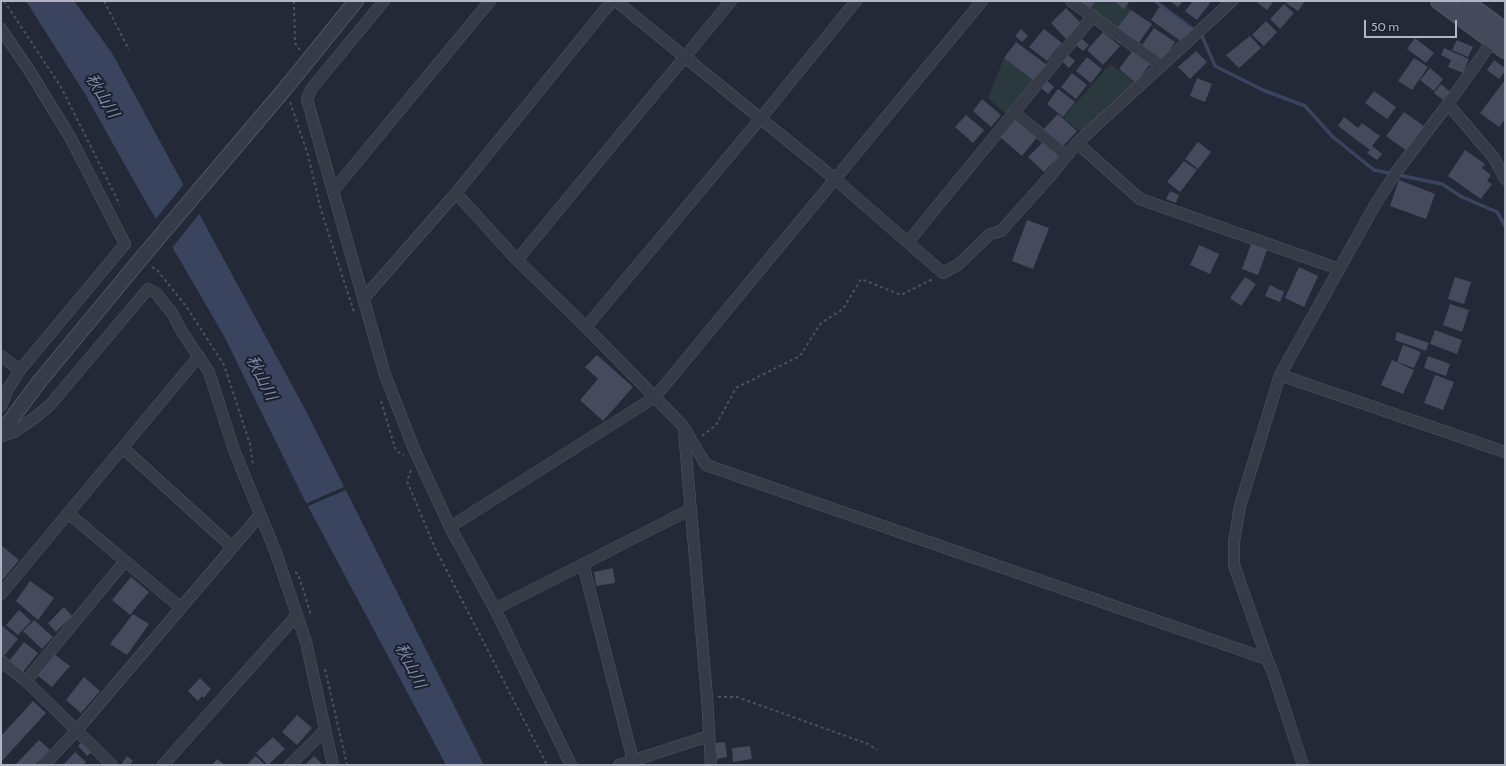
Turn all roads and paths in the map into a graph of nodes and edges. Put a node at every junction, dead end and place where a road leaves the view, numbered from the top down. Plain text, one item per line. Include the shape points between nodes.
1 (4, 1) edge
2 (104, 1) edge
3 (294, 1) edge
4 (356, 1) edge
5 (384, 1) edge
6 (490, 1) edge
7 (612, 1) edge
8 (616, 1) edge
9 (731, 1) edge
10 (856, 1) edge
11 (982, 1) edge
12 (1071, 1) edge
13 (1232, 1) edge
14 (1439, 1) edge
15 (1465, 1) edge
16 (1093, 16) junction
17 (1, 29) edge
18 (1502, 34) edge
19 (129, 50) dead end
20 (301, 52) dead end
21 (685, 58) junction
22 (1162, 66) junction
23 (1448, 104) junction
24 (1014, 112) junction
25 (761, 118) junction
26 (1077, 143) junction
27 (1067, 156) junction
28 (836, 179) junction
29 (1505, 179) edge
30 (333, 191) junction
31 (456, 193) junction
32 (122, 210) dead end
33 (908, 242) junction
34 (517, 260) junction
35 (1339, 269) junction
36 (943, 273) junction
37 (364, 298) junction
38 (586, 327) junction
39 (1, 356) edge
40 (199, 356) junction
41 (20, 370) junction
42 (1280, 375) junction
43 (655, 397) junction
44 (1, 406) edge
45 (683, 426) junction
46 (1, 433) edge
47 (1, 436) edge
48 (693, 442) junction
49 (123, 448) junction
50 (1505, 452) edge
51 (691, 509) junction
52 (68, 513) junction
53 (260, 515) junction
54 (450, 527) junction
55 (232, 547) junction
56 (125, 561) junction
57 (583, 564) junction
58 (1, 594) edge
59 (181, 608) junction
60 (495, 609) junction
61 (297, 615) junction
62 (1267, 659) junction
63 (1, 661) edge
64 (26, 681) junction
65 (707, 697) junction
66 (77, 730) junction
67 (325, 730) junction
68 (709, 736) junction
69 (877, 750) dead end
70 (633, 760) junction
71 (44, 765) edge
72 (112, 765) edge
73 (163, 765) edge
74 (290, 765) edge
75 (333, 765) edge
76 (571, 765) edge
77 (619, 765) edge
78 (711, 765) edge
79 (1303, 765) edge

1 - 32 path via 61,87
2 - 19 path
3 - 20 path via 295,43
4 - 46 street via 39,382
5 - 30 street via 312,88 307,99
6 - 30 street
7 - 31 street
8 - 21 street
9 - 21 street
10 - 25 street
11 - 28 street
12 - 16 street
13 - 22 street
14 - 18 main road
15 - 18 main road
16 - 22 street
16 - 24 street
17 - 41 street via 70,137 125,244
18 - 23 street
21 - 25 street
21 - 34 street
22 - 26 street
23 - 29 street via 1494,158
23 - 35 street via 1397,171
24 - 27 street
24 - 33 street
25 - 28 street
25 - 38 street
26 - 27 street
26 - 35 street via 1140,199
27 - 36 street via 1001,231 990,234 959,264
28 - 33 street
28 - 43 street
30 - 37 street
31 - 34 street
31 - 37 street
33 - 36 street
34 - 38 street
35 - 42 street
36 - 48 path via 901,295 862,278 844,309 821,323 800,356 736,388 716,425
37 - 54 street via 384,375
38 - 43 street
39 - 41 street
40 - 47 street via 164,302 148,289 50,405 14,432
40 - 49 street
40 - 53 street via 209,372 234,450
41 - 44 street
42 - 50 street
42 - 62 street via 1240,506 1234,542 1234,564
43 - 45 street
43 - 54 street
45 - 48 street
45 - 51 street
48 - 62 street via 706,465
49 - 52 street
49 - 55 street
51 - 57 street
51 - 65 street
52 - 56 street
52 - 58 street
53 - 55 street
53 - 61 street
54 - 60 street
55 - 59 street
56 - 59 street
56 - 64 street
57 - 60 street
57 - 70 street
59 - 66 street
60 - 76 street
61 - 67 street via 306,642
61 - 73 street
62 - 79 street
63 - 64 street
64 - 66 street
65 - 68 street
65 - 69 path via 737,697 868,744
66 - 71 street
66 - 72 street
67 - 74 street
67 - 75 street
68 - 70 street
68 - 78 street
70 - 77 street

